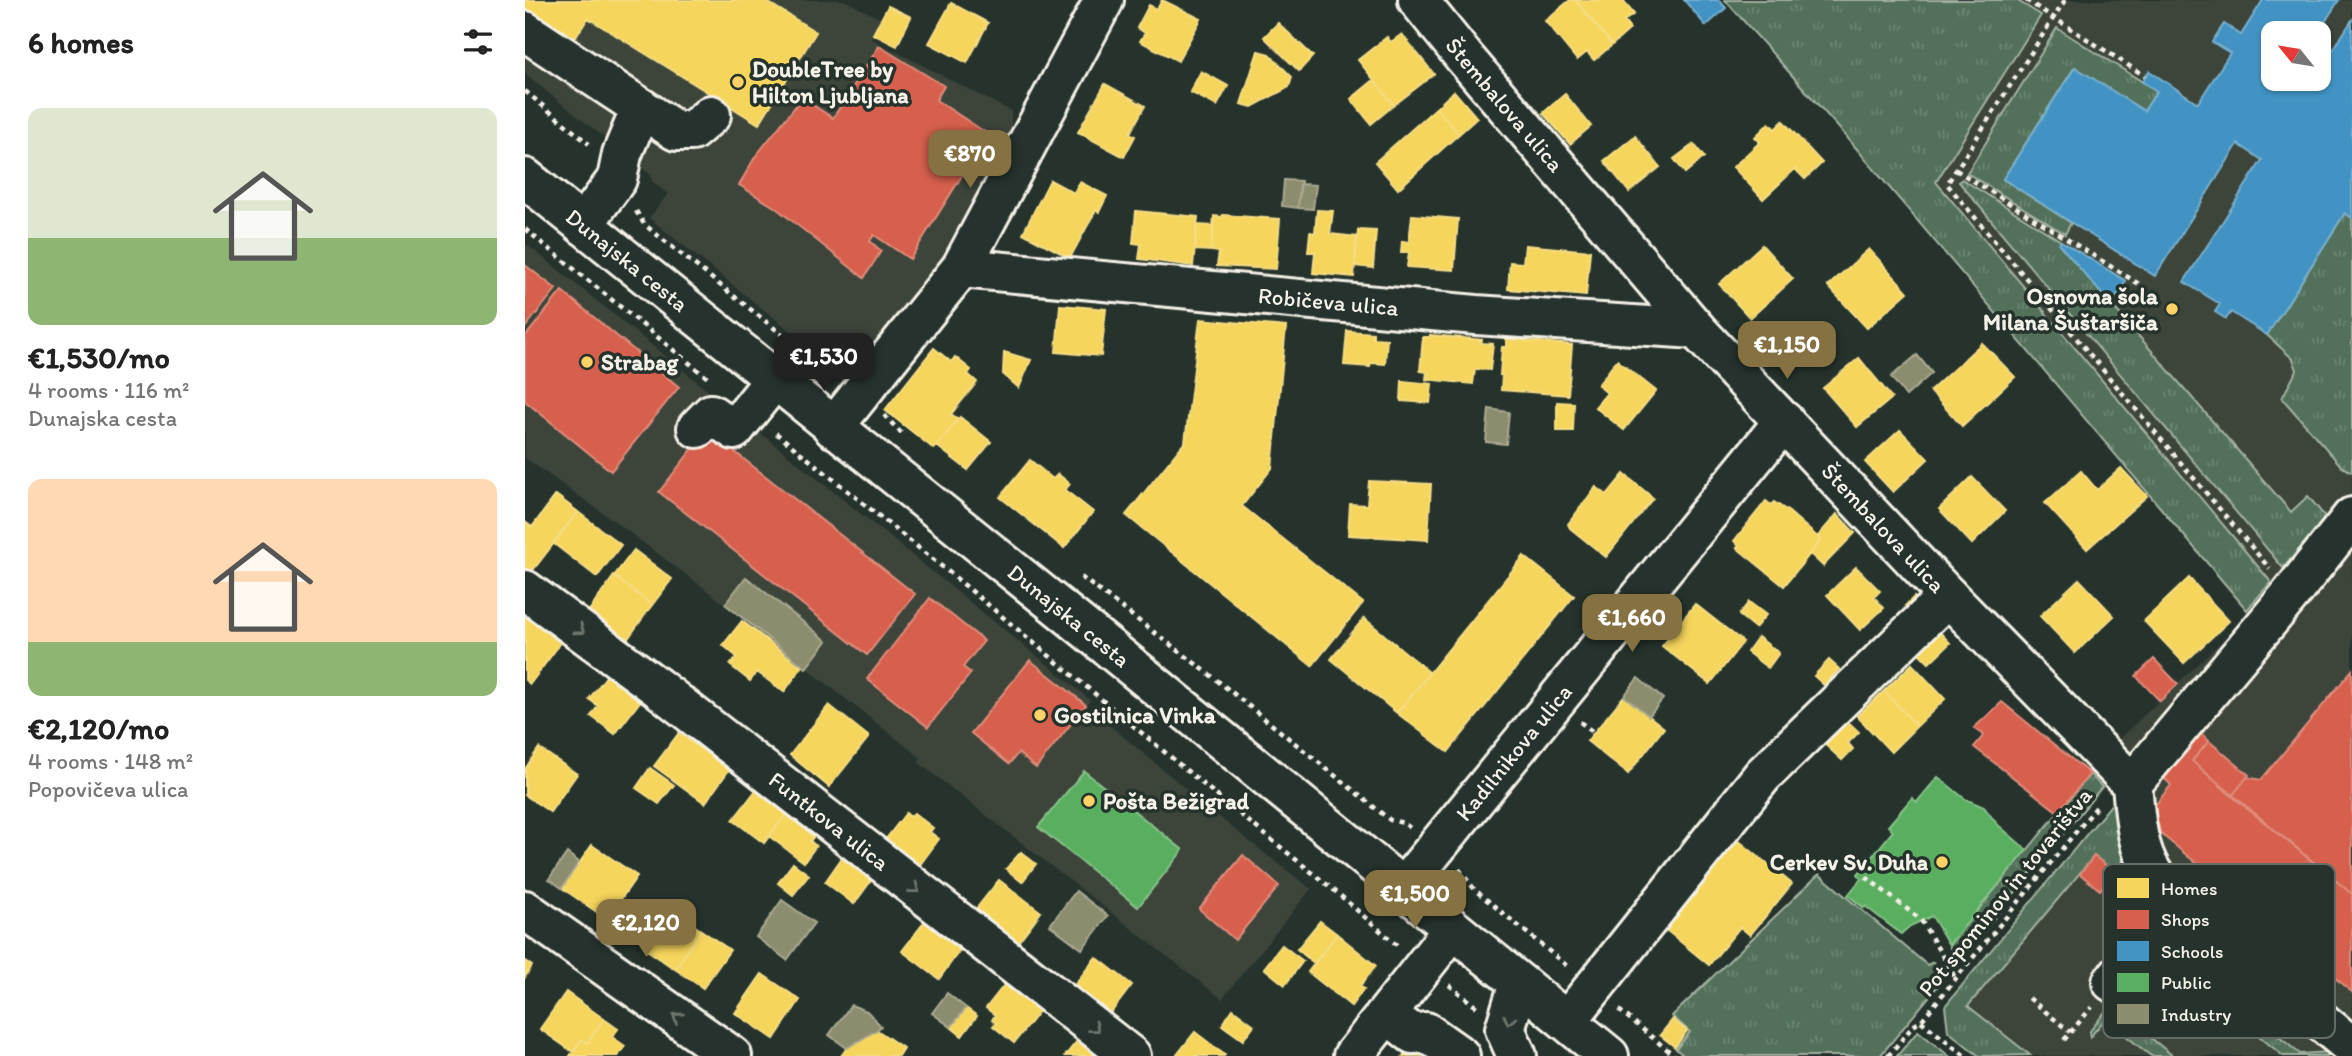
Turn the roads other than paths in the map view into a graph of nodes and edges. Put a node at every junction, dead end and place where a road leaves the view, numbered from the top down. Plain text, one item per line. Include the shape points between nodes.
1 (1104, 0) edge
2 (1418, 0) edge
3 (525, 31) edge
4 (641, 108) junction
5 (711, 115) dead end
6 (525, 178) edge
7 (583, 225) junction
8 (961, 268) junction
9 (1696, 329) junction
10 (774, 380) junction
11 (1784, 421) junction
12 (697, 428) dead end
13 (833, 428) junction
14 (2352, 517) edge
15 (525, 590) edge
16 (1948, 596) junction
17 (2132, 784) junction
18 (2149, 864) edge
19 (1403, 888) junction
20 (525, 911) edge
21 (1453, 929) junction
22 (1520, 983) junction
23 (1387, 1014) junction
24 (1567, 1021) junction
25 (2335, 1034) edge
26 (2352, 1048) edge
27 (733, 1056) edge
28 (1131, 1056) edge
29 (1353, 1056) edge
30 (1460, 1056) edge
31 (1517, 1056) edge
32 (1609, 1056) edge

1 - 8 street
2 - 9 street, Štembalova ulica
3 - 4 street
4 - 5 street via 676,131 692,131
4 - 7 street via 617,179
6 - 7 street, Dunajska cesta
7 - 10 street, Dunajska cesta
8 - 9 street, Robičeva ulica via 1476,315
8 - 13 street
9 - 11 street, Štembalova ulica
10 - 12 street via 734,430 711,414
10 - 13 street, Dunajska cesta
11 - 16 street, Štembalova ulica
11 - 19 street, Kadilnikova ulica
13 - 19 street, Dunajska cesta
14 - 17 street
15 -> 28 street, Funtkova ulica via 657,687
16 - 17 street, Štembalova ulica
16 - 24 street via 1763,775
17 - 18 street via 2135,820
19 - 21 street, Dunajska cesta
27 -> 20 street
21 - 22 street, Dunajska cesta
21 - 23 street
22 - 24 street, Dunajska cesta
22 -> 31 street via 1505,1030
23 - 29 street
23 - 30 street via 1413,1034 1426,1032
24 - 32 street, Dunajska cesta
25 - 26 street

